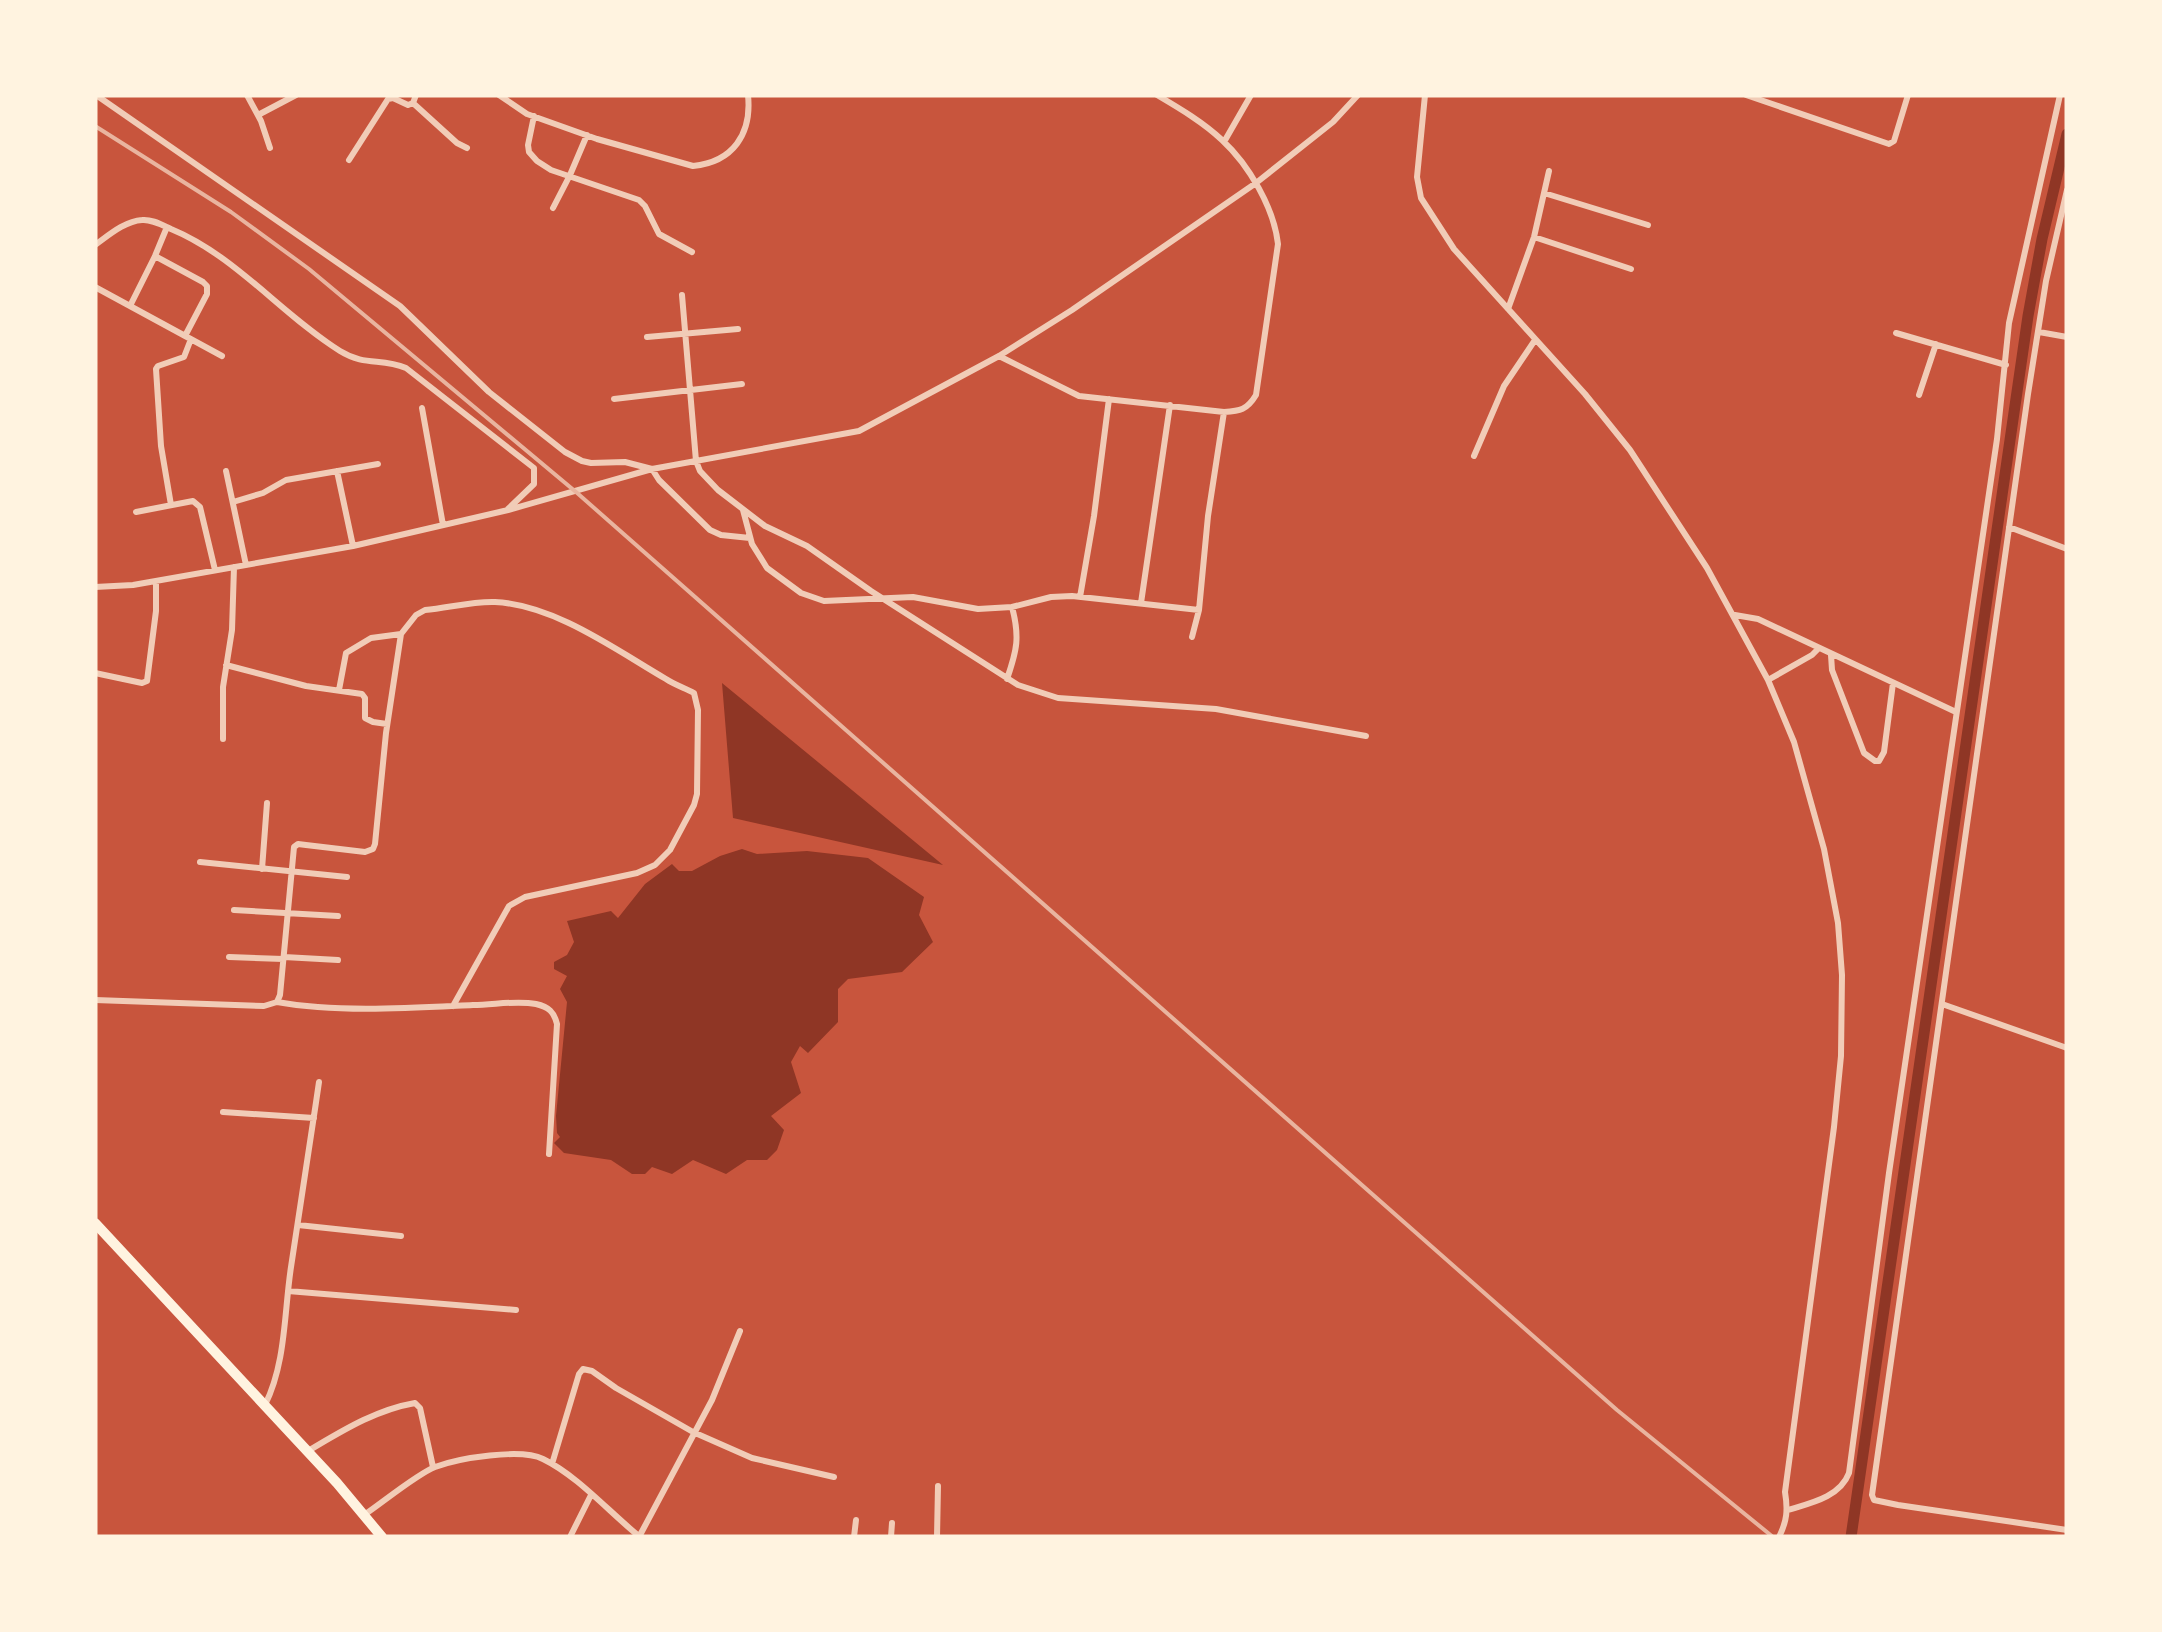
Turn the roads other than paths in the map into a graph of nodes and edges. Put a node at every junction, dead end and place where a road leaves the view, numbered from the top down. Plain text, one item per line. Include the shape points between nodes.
1 (96, 95) edge
2 (247, 95) edge
3 (296, 95) edge
4 (499, 95) edge
5 (748, 95) edge
6 (1157, 95) edge
7 (1252, 95) edge
8 (1358, 95) edge
9 (1426, 95) edge
10 (1746, 95) edge
11 (1908, 95) edge
12 (2060, 95) edge
13 (414, 99) edge
14 (258, 115) junction
15 (534, 116) junction
16 (588, 135) junction
17 (1224, 142) junction
18 (270, 148) dead end
19 (467, 148) dead end
20 (349, 160) dead end
21 (1549, 172) dead end
22 (570, 176) junction
23 (1256, 184) junction
24 (2067, 190) edge
25 (1544, 193) junction
26 (553, 208) dead end
27 (1648, 225) dead end
28 (167, 227) junction
29 (1534, 237) junction
30 (95, 245) edge
31 (692, 252) dead end
32 (155, 256) junction
33 (1632, 269) dead end
34 (95, 287) edge
35 (682, 295) dead end
36 (130, 306) junction
37 (1508, 310) junction
38 (738, 329) dead end
39 (2039, 332) junction
40 (1896, 333) dead end
41 (686, 334) junction
42 (188, 337) junction
43 (646, 337) dead end
44 (2067, 337) edge
45 (1535, 340) junction
46 (1936, 344) junction
47 (222, 356) dead end
48 (999, 356) junction
49 (2006, 365) junction
50 (742, 384) dead end
51 (690, 390) junction
52 (1919, 395) dead end
53 (614, 399) dead end
54 (1109, 399) junction
55 (1170, 404) junction
56 (422, 408) dead end
57 (1224, 412) junction
58 (1474, 456) dead end
59 (696, 462) junction
60 (378, 464) dead end
61 (652, 469) junction
62 (226, 471) dead end
63 (337, 471) junction
64 (232, 502) junction
65 (171, 506) junction
66 (742, 508) junction
67 (508, 510) junction
68 (136, 512) dead end
69 (443, 526) junction
70 (2009, 527) junction
71 (750, 538) junction
72 (353, 546) junction
73 (2067, 548) edge
74 (246, 565) junction
75 (234, 567) junction
76 (215, 570) junction
77 (156, 580) junction
78 (95, 587) edge
79 (880, 597) junction
80 (1080, 597) junction
81 (1140, 603) junction
82 (1012, 607) junction
83 (1199, 610) junction
84 (1734, 615) junction
85 (401, 634) junction
86 (1192, 637) dead end
87 (1818, 649) junction
88 (1831, 655) junction
89 (226, 665) junction
90 (95, 673) edge
91 (1008, 679) junction
92 (1768, 680) junction
93 (1893, 684) junction
94 (339, 690) junction
95 (1956, 712) junction
96 (388, 724) junction
97 (1366, 736) dead end
98 (224, 739) dead end
99 (267, 803) dead end
100 (200, 862) dead end
101 (262, 868) junction
102 (292, 871) junction
103 (347, 877) dead end
104 (234, 910) dead end
105 (288, 913) junction
106 (338, 916) dead end
107 (230, 957) dead end
108 (284, 958) junction
109 (338, 960) dead end
110 (95, 1000) edge
111 (277, 1002) junction
112 (1942, 1004) junction
113 (453, 1006) junction
114 (2067, 1048) edge
115 (319, 1082) dead end
116 (223, 1112) dead end
117 (314, 1118) junction
118 (549, 1154) dead end
119 (95, 1223) edge
120 (298, 1225) junction
121 (401, 1236) dead end
122 (288, 1291) junction
123 (516, 1310) dead end
124 (740, 1331) dead end
125 (264, 1406) junction
126 (694, 1432) junction
127 (307, 1452) junction
128 (552, 1464) junction
129 (433, 1468) junction
130 (834, 1477) dead end
131 (938, 1486) dead end
132 (591, 1495) junction
133 (1788, 1510) junction
134 (364, 1515) junction
135 (856, 1520) dead end
136 (892, 1523) dead end
137 (2067, 1530) edge
138 (382, 1537) edge
139 (570, 1537) edge
140 (640, 1537) edge
141 (854, 1537) edge
142 (891, 1537) edge
143 (937, 1537) edge
144 (1780, 1537) edge

1 - 61 street via 400,306 489,392 565,452 592,464
2 - 14 street
3 - 14 street
4 - 15 street
5 - 16 street via 744,132 708,165
6 - 17 street
7 - 17 street
8 - 23 street
9 - 37 street via 1420,198
10 - 11 street via 1889,144
12 - 49 street
13 - 19 street
13 - 20 street via 388,99
14 - 18 street
15 - 16 street
15 - 22 street via 529,152
16 - 22 street
17 - 23 street
21 - 25 street
22 - 26 street
22 - 31 street via 639,200 659,234
23 - 48 street
23 - 57 street via 1278,244 1259,383 1249,407
24 - 39 street
25 - 27 street
25 - 29 street
28 - 30 street via 130,222
28 - 32 street
28 - 67 street via 226,260 337,349 362,362 406,368 528,462 534,484
29 - 33 street
29 - 37 street
32 - 36 street
32 - 42 street via 207,286
34 - 36 street
35 - 41 street
36 - 42 street
37 - 45 street
38 - 41 street
39 - 44 street
39 - 70 street
40 - 46 street
41 - 43 street
41 - 51 street
42 - 47 street
42 - 65 street via 184,357 156,369
45 - 58 street via 1504,386
45 - 84 street via 1630,450
46 - 49 street
46 - 52 street
48 - 54 street via 1079,396
48 - 59 street via 859,431
49 - 95 street
50 - 51 street
51 - 53 street
51 - 59 street
54 - 55 street
54 - 80 street
55 - 57 street
55 - 81 street
56 - 69 street
57 - 83 street
59 - 61 street
59 - 66 street
60 - 63 street
61 - 67 street
61 - 71 street via 710,530
62 - 64 street
63 - 64 street via 286,480
63 - 72 street
64 - 74 street
65 - 68 street
65 - 76 street via 192,501 200,507
66 - 71 street
66 - 79 street
67 - 69 street
69 - 72 street
70 - 73 street
70 - 112 street
71 - 79 street via 768,568 800,594 840,602
72 - 74 street
74 - 75 street
75 - 76 street
75 - 89 street
76 - 77 street
77 - 78 street
77 - 90 street via 148,681
79 - 82 street
79 - 91 street
80 - 81 street
80 - 82 street
81 - 83 street
82 - 91 street via 1018,647
83 - 86 street
84 - 87 street
84 - 92 street
85 - 94 street via 371,638 346,653
85 - 96 street
85 - 113 street via 425,610 494,602 518,606 564,620 697,699 696,794 670,850 637,873 510,906
87 - 88 street
87 - 92 street
88 - 93 street
88 - 93 street via 1864,753 1875,761 1884,752
89 - 94 street
89 - 98 street
91 - 97 street via 1058,698 1216,710
92 - 133 street via 1794,742 1824,849 1842,975 1834,1127 1784,1492
93 - 95 street
94 - 96 street via 364,695 365,718
95 - 133 street via 1849,1473 1840,1489
96 - 102 street via 372,849 298,844
99 - 101 street
100 - 101 street
101 - 102 street
102 - 103 street
102 - 105 street
104 - 105 street
105 - 106 street
105 - 108 street
107 - 108 street
108 - 109 street
108 - 111 street
110 - 111 street
111 - 113 street
112 - 114 street
112 - 137 street via 1872,1496
113 - 118 street via 533,1004 555,1014
115 - 117 street
116 - 117 street
117 - 120 street
119 - 125 highway
120 - 121 street
120 - 122 street
122 - 123 street
122 - 125 street via 273,1388
124 - 126 street
125 - 127 highway
126 - 128 street via 583,1369
126 - 130 street via 752,1458
126 - 140 street
127 - 129 street via 359,1422 414,1403
127 - 134 highway
128 - 129 street via 524,1454
128 - 132 street
129 - 134 street
131 - 143 street
132 - 139 street
132 - 140 street
133 - 144 street
134 - 138 highway
135 - 141 street
136 - 142 street

